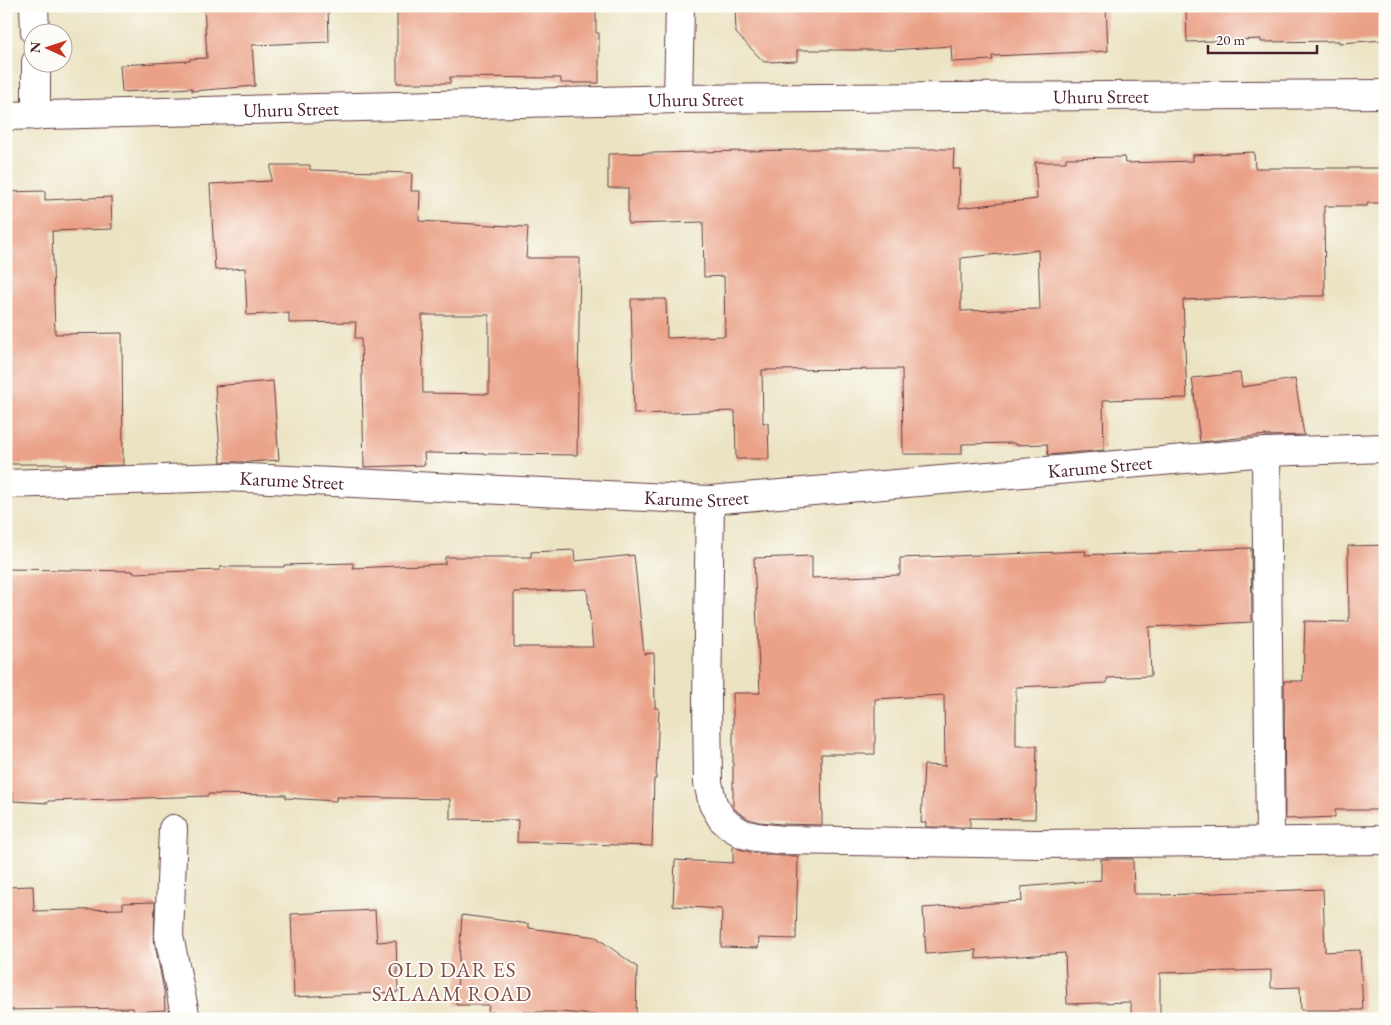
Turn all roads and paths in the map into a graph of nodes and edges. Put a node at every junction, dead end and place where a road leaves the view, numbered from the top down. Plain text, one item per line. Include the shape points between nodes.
1 (34, 6) edge
2 (680, 6) edge
3 (35, 22) edge
4 (36, 72) edge
5 (1385, 94) edge
6 (678, 99) junction
7 (6, 116) edge
8 (36, 116) junction
9 (1385, 448) edge
10 (1266, 452) junction
11 (6, 484) edge
12 (710, 500) junction
13 (173, 829) dead end
14 (1385, 840) edge
15 (1270, 841) junction
16 (186, 1019) edge

1 - 3 street
2 - 6 street
4 - 8 street
5 - 6 street, Uhuru Street
6 - 8 street, Uhuru Street
7 - 8 street, Uhuru Street
9 - 10 street, Karume Street
10 - 12 street, Karume Street
10 - 15 street
11 - 12 street, Karume Street via 226,477
12 - 15 street via 708,783 722,819 736,830 756,837 782,840 1038,844
13 - 16 street via 169,936
14 - 15 street

